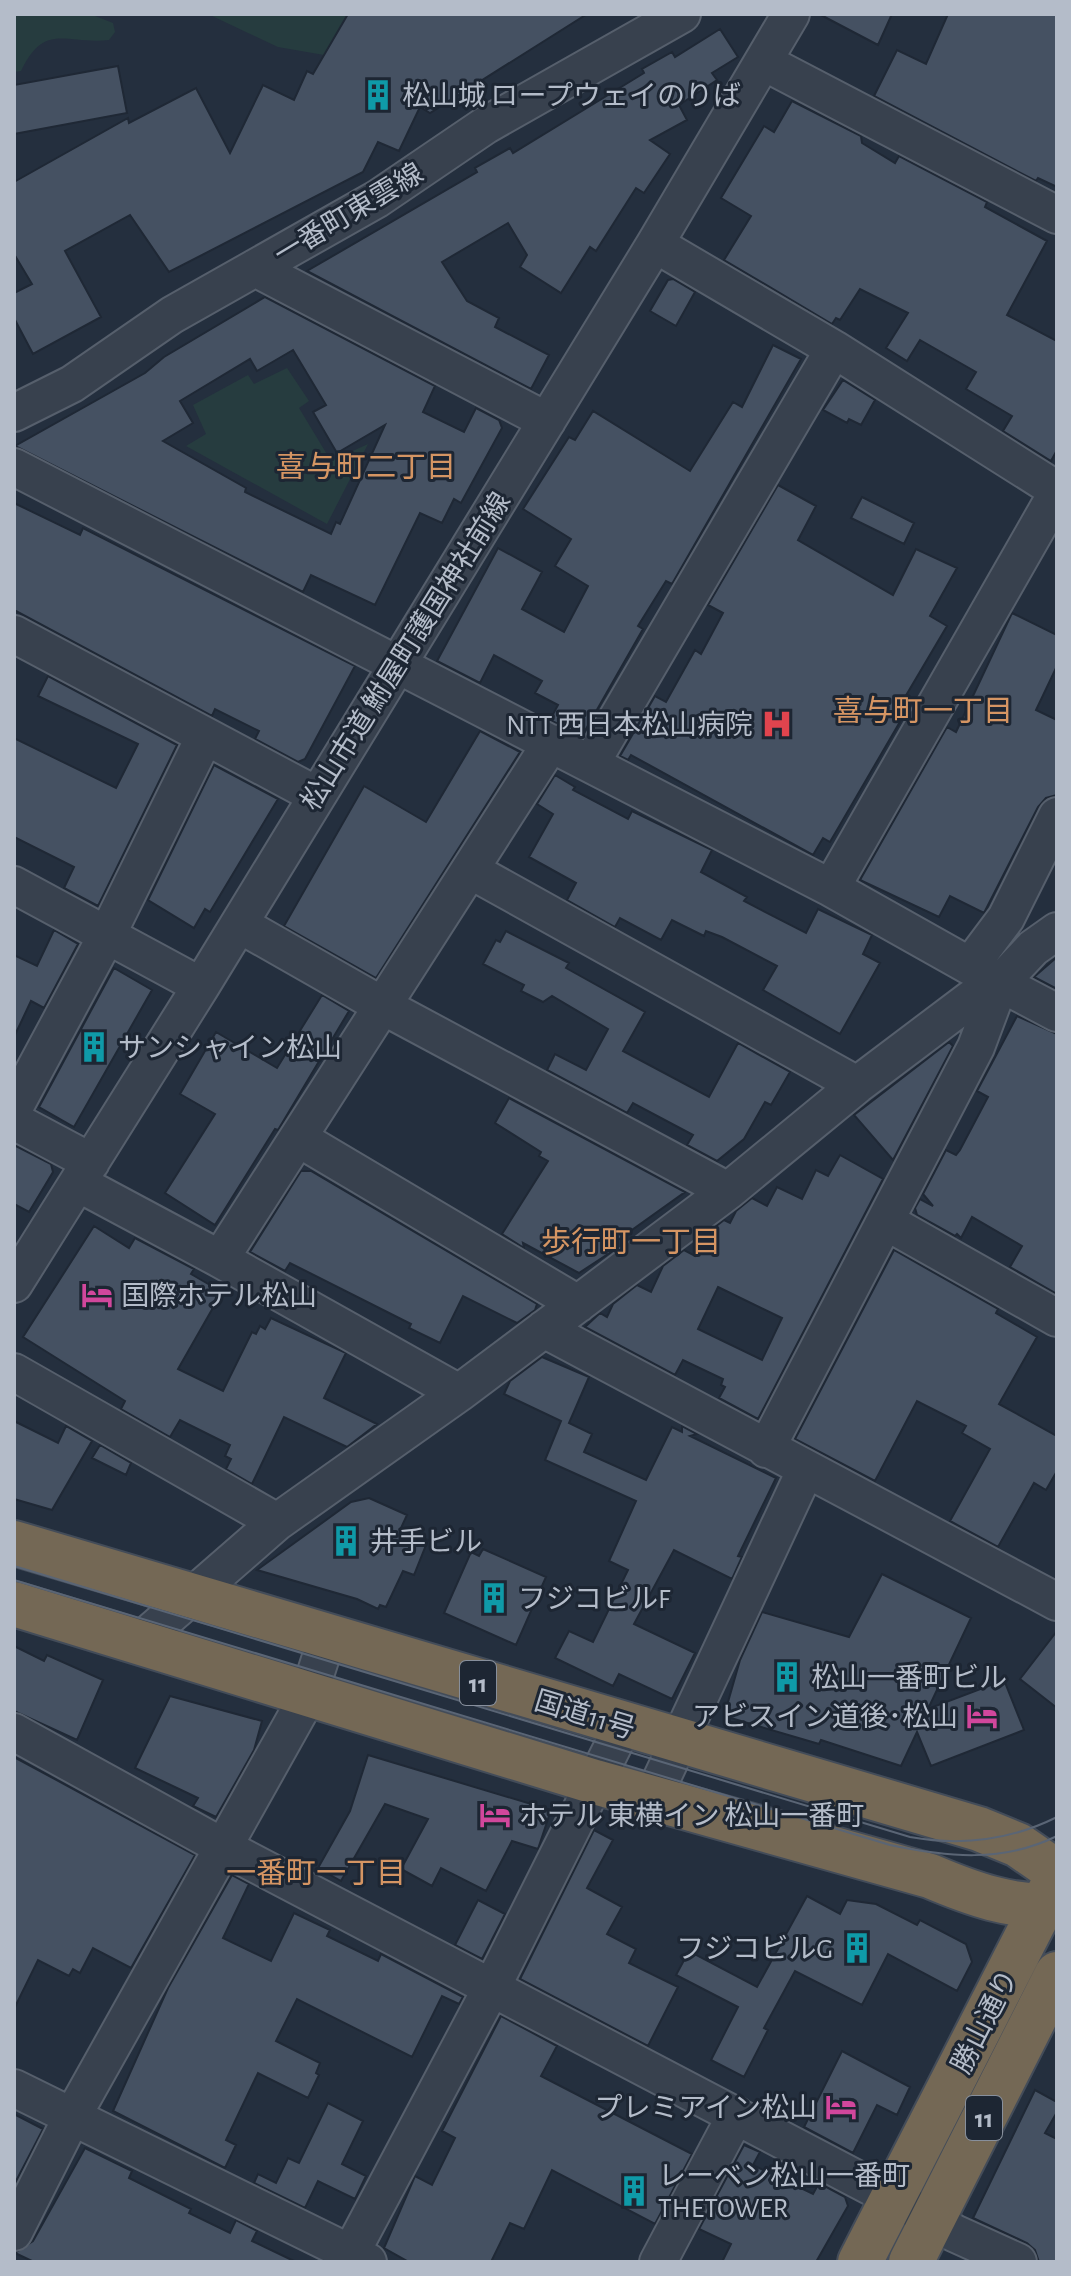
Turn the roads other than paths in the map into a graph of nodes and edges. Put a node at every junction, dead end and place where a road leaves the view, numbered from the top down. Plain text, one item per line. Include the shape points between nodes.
1 (682, 14) edge
2 (791, 14) edge
3 (764, 62) junction
4 (1057, 215) edge
5 (655, 244) junction
6 (255, 268) junction
7 (834, 349) junction
8 (14, 413) edge
9 (547, 421) junction
10 (14, 467) edge
11 (1057, 492) edge
12 (14, 634) edge
13 (396, 665) junction
14 (205, 736) junction
15 (551, 743) junction
16 (591, 763) junction
17 (316, 795) junction
18 (1056, 820) edge
19 (470, 870) junction
20 (14, 885) edge
21 (831, 888) junction
22 (239, 924) junction
23 (1057, 931) edge
24 (107, 935) junction
25 (985, 974) junction
26 (201, 986) junction
27 (383, 1006) junction
28 (1057, 1013) edge
29 (857, 1085) junction
30 (14, 1108) edge
31 (14, 1121) edge
32 (298, 1138) junction
33 (84, 1172) junction
34 (728, 1191) junction
35 (887, 1222) junction
36 (220, 1259) junction
37 (14, 1284) edge
38 (578, 1304) junction
39 (1057, 1318) edge
40 (544, 1329) junction
41 (14, 1372) edge
42 (459, 1393) junction
43 (766, 1449) junction
44 (805, 1471) junction
45 (277, 1522) junction
46 (14, 1543) edge
47 (190, 1596) junction
48 (1057, 1602) edge
49 (14, 1604) edge
50 (327, 1638) junction
51 (138, 1643) junction
52 (309, 1694) junction
53 (623, 1726) junction
54 (14, 1732) edge
55 (678, 1742) junction
56 (595, 1782) junction
57 (653, 1797) junction
58 (223, 1847) junction
59 (1052, 1890) edge
60 (1057, 1974) edge
61 (492, 1987) junction
62 (14, 2088) edge
63 (736, 2115) junction
64 (72, 2117) junction
65 (894, 2198) junction
66 (933, 2219) junction
67 (14, 2232) edge
68 (354, 2259) edge
69 (658, 2262) edge
70 (860, 2262) edge
71 (911, 2262) edge
72 (1018, 2262) edge

1 - 6 street, 一番町東雲線 via 486,125 377,199
2 - 3 street, 松山市道 鮒屋町護国神社前線
3 - 4 street
3 - 5 street, 松山市道 鮒屋町護国神社前線
5 - 7 street
5 - 9 street, 松山市道 鮒屋町護国神社前線
6 - 8 street, 一番町東雲線 via 172,315 72,384
6 - 9 street
7 - 11 street
7 - 16 street
9 - 13 street, 松山市道 鮒屋町護国神社前線
10 - 13 street
11 - 21 street
12 - 14 street
13 - 15 street
13 - 17 street, 松山市道 鮒屋町護国神社前線
14 - 17 street
14 - 24 street
15 - 16 street
15 - 19 street
16 - 21 street
17 - 22 street, 松山市道 鮒屋町護国神社前線
18 - 25 street via 1006,918
19 - 27 street
19 - 29 street
20 - 24 street
21 - 25 street
22 - 26 street, 松山市道 鮒屋町護国神社前線
22 - 27 street
23 - 25 street
24 - 26 street
24 - 30 street
25 - 28 street
25 - 29 street via 971,999
25 - 35 street via 976,1047
26 - 33 street, 松山市道 鮒屋町護国神社前線
27 - 32 street
27 - 34 street
29 - 34 street
31 - 33 street
32 - 36 street
32 - 38 street
33 - 36 street
33 - 37 street, 松山市道 鮒屋町護国神社前線
34 - 38 street
35 - 39 street
35 - 43 street
36 - 42 street
38 - 40 street
40 - 42 street
40 - 43 street
41 - 45 street
42 - 45 street
43 - 44 street
44 - 48 street
44 - 55 street
45 - 47 street
46 - 47 highway, 国道11号 / 11
47 - 50 highway, 国道11号 / 11
47 - 51 street
49 - 51 highway, 11
50 - 52 street
50 - 53 highway, 国道11号 / 11
51 - 52 highway, 11
52 - 56 highway, 11
52 - 58 street
53 - 55 highway, 国道11号 / 11
53 - 56 street
54 - 58 street
55 - 57 street
55 - 59 highway, 国道11号 / 11 via 979,1829 1018,1845
56 - 57 highway, 11
56 - 61 street
57 - 59 highway, 11 via 930,1876 977,1895
58 - 61 street
58 - 64 street
59 - 65 highway, 勝山通り / 11
60 - 66 highway, 勝山通り / 11
61 - 63 street
61 - 68 street
62 - 64 street
63 - 65 street
63 - 69 street
64 - 67 street
64 - 68 street
65 - 66 street
65 - 70 highway, 勝山通り / 11
66 - 71 highway, 勝山通り / 11
66 - 72 street

